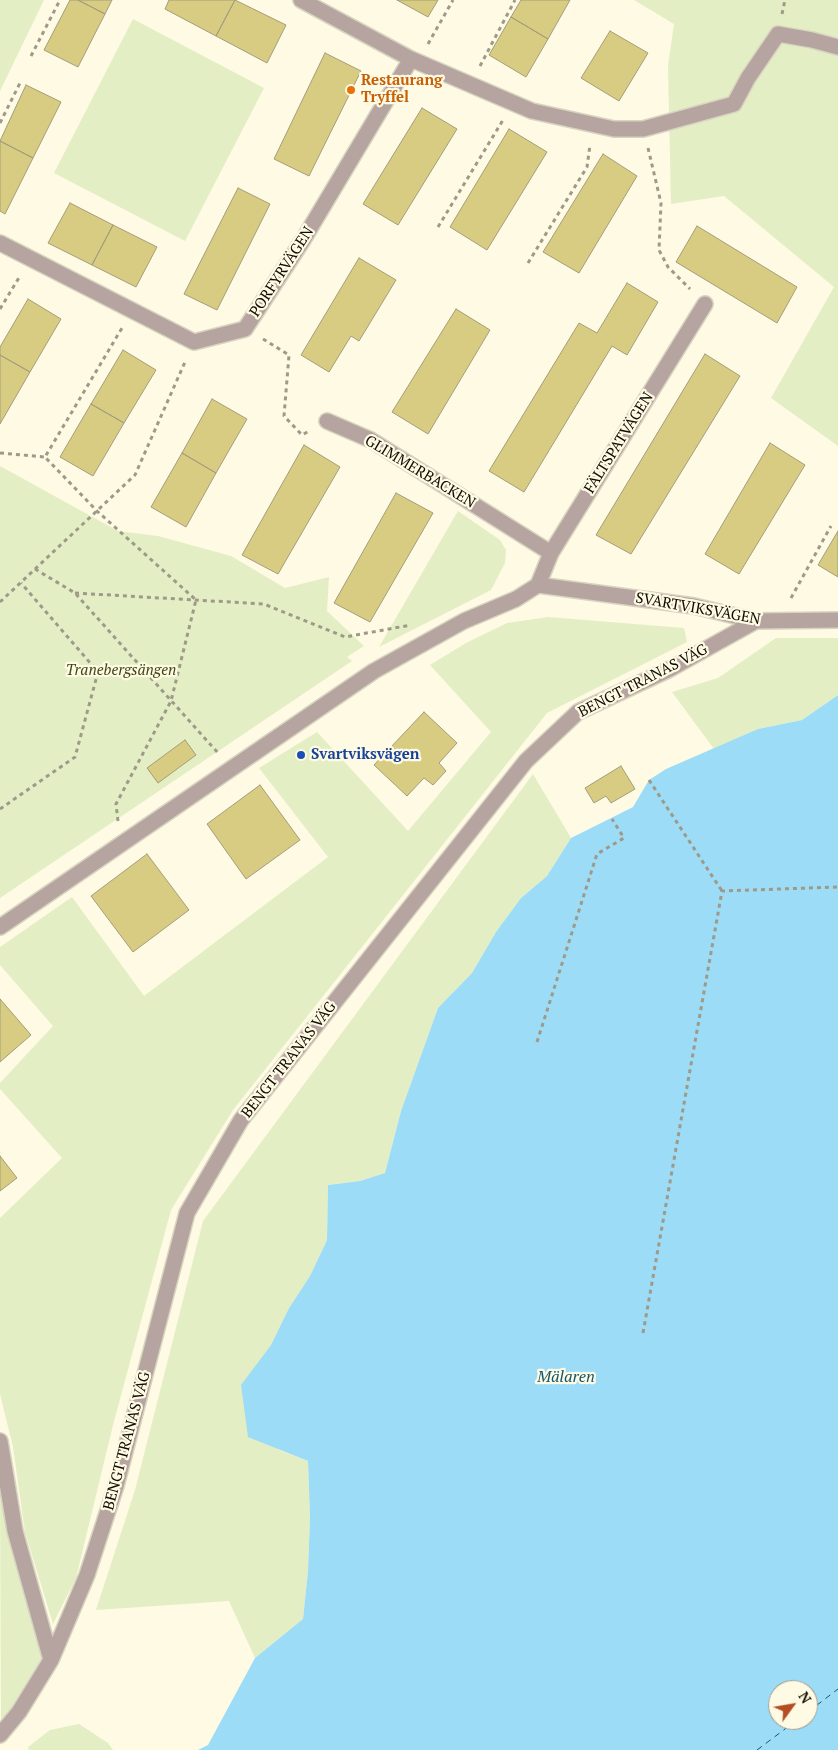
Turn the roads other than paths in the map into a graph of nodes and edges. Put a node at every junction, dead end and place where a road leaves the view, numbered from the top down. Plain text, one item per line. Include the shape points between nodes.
1 (301, 0) edge
2 (838, 47) edge
3 (415, 60) junction
4 (0, 242) edge
5 (705, 304) road end
6 (327, 421) road end
7 (551, 553) junction
8 (538, 585) junction
9 (838, 620) edge
10 (756, 621) junction
11 (0, 927) edge
12 (0, 1441) edge
13 (51, 1660) junction
14 (0, 1734) edge

1 - 3 street
2 - 3 street via 778,34 734,104 643,129 614,129 532,111
3 - 4 street, PORFYRVÄGEN via 304,240 245,328 194,342
5 - 7 street, FÄLTSPATVÄGEN
6 - 7 street, GLIMMERBACKEN via 371,440
7 - 8 street, FÄLTSPATVÄGEN
8 - 10 street, SVARTVIKSVÄGEN via 694,606
8 - 11 street via 374,671
9 - 10 street, SVARTVIKSVÄGEN
10 - 13 street, BENGT TRANAS VÄG via 670,669 578,712 526,761 241,1120 187,1213 116,1486 87,1575
12 - 13 street via 15,1531
13 - 14 street, BENGT TRANAS VÄG via 19,1712

